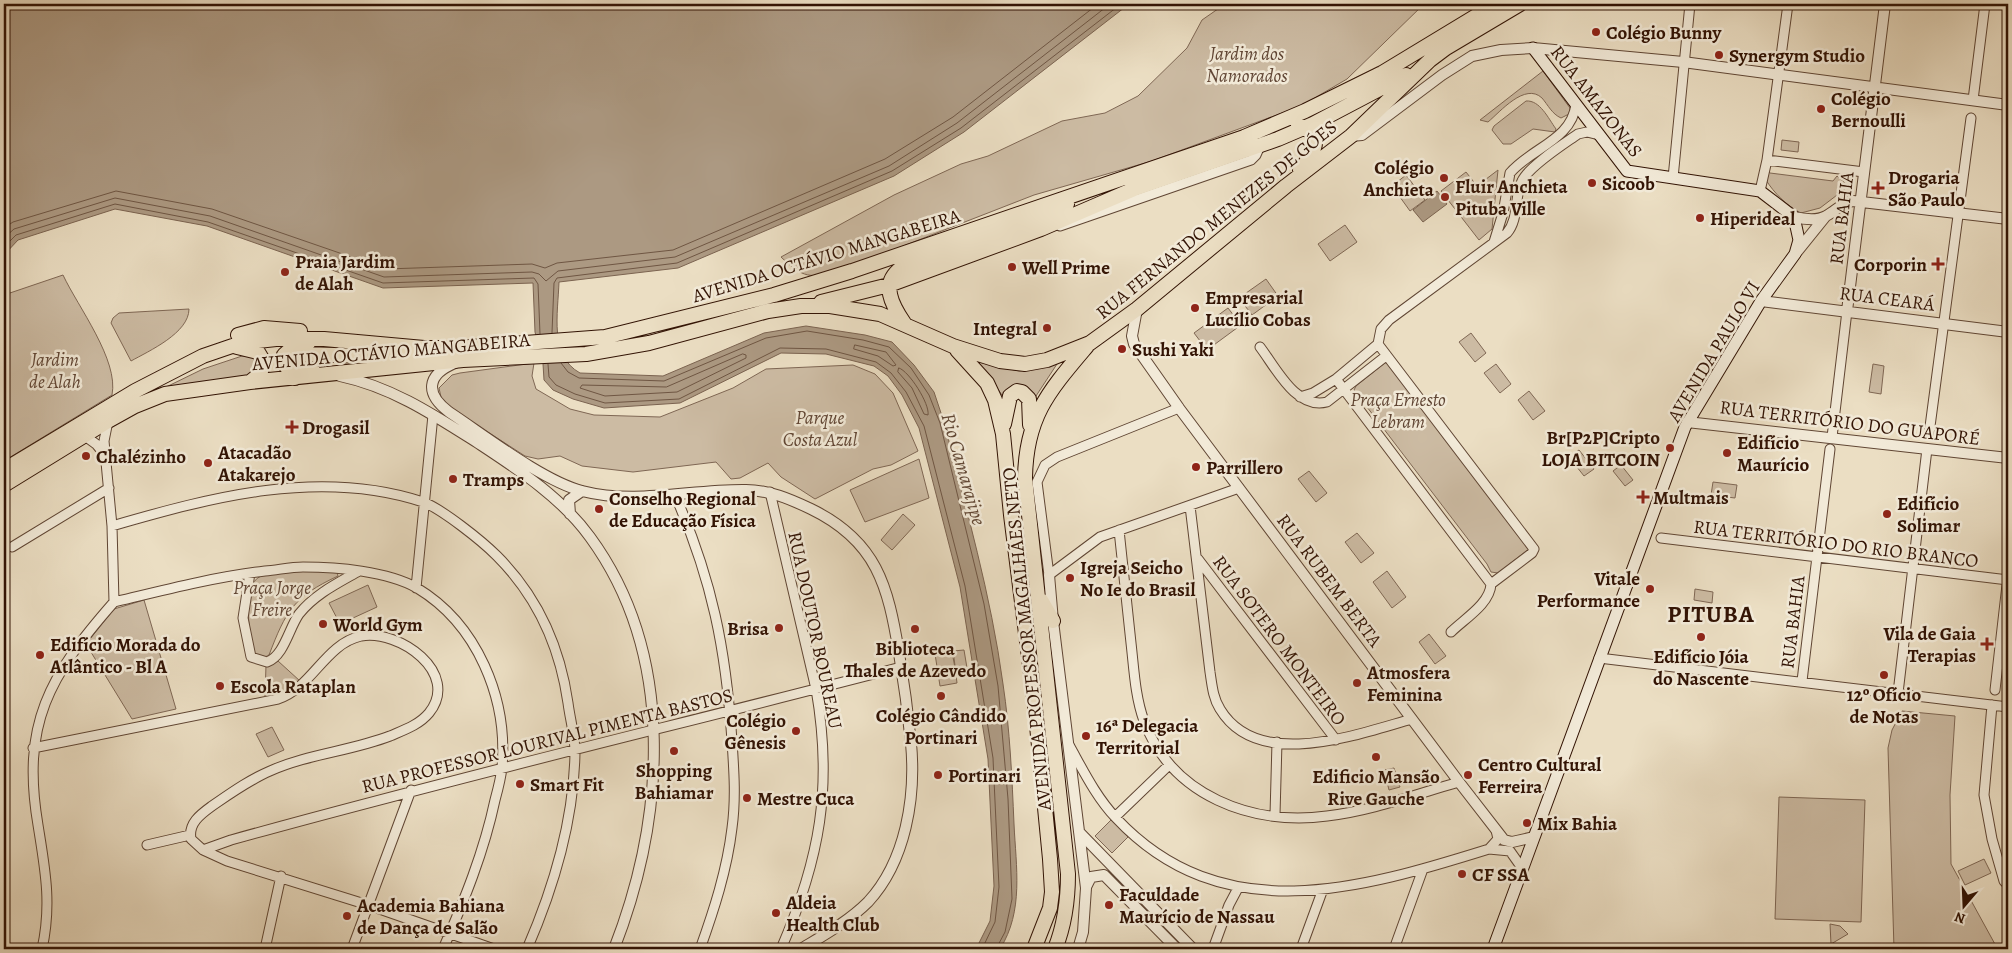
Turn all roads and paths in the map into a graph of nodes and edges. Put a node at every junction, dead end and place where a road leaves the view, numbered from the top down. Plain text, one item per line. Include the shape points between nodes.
1 (1496, 4) edge
2 (1520, 4) edge
3 (1690, 4) edge
4 (1788, 4) edge
5 (1885, 4) edge
6 (1985, 4) edge
7 (1534, 48) junction
8 (1683, 62) junction
9 (1419, 68) junction
10 (1779, 74) junction
11 (1874, 87) junction
12 (1973, 100) junction
13 (1576, 104) junction
14 (2008, 105) edge
15 (1971, 118) dead end
16 (1274, 124) junction
17 (1305, 128) junction
18 (1599, 134) junction
19 (1351, 136) junction
20 (1767, 160) junction
21 (1864, 172) junction
22 (1509, 177) junction
23 (1672, 178) junction
24 (1521, 183) junction
25 (1286, 186) junction
26 (1090, 189) junction
27 (1760, 191) junction
28 (1861, 202) junction
29 (1958, 213) junction
30 (2008, 216) edge
31 (1825, 217) junction
32 (1794, 218) junction
33 (1494, 242) junction
34 (1795, 254) junction
35 (889, 285) junction
36 (1761, 301) junction
37 (801, 306) junction
38 (1137, 309) junction
39 (1847, 311) junction
40 (1943, 322) junction
41 (904, 323) junction
42 (2008, 332) edge
43 (328, 339) junction
44 (1090, 343) junction
45 (1378, 344) junction
46 (953, 346) junction
47 (1260, 347) dead end
48 (424, 348) junction
49 (224, 349) junction
50 (523, 351) junction
51 (203, 356) junction
52 (1386, 356) junction
53 (463, 360) junction
54 (412, 366) junction
55 (332, 374) junction
56 (295, 378) junction
57 (1336, 379) junction
58 (250, 382) junction
59 (1344, 389) junction
60 (1300, 397) junction
61 (1179, 408) junction
62 (433, 415) junction
63 (108, 421) junction
64 (1687, 422) junction
65 (1030, 431) junction
66 (1003, 434) junction
67 (1929, 434) dead end
68 (85, 436) junction
69 (1832, 437) junction
70 (1830, 449) dead end
71 (1927, 449) junction
72 (105, 456) junction
73 (2008, 458) edge
74 (4, 470) edge
75 (4, 485) edge
76 (109, 488) junction
77 (1239, 488) junction
78 (582, 491) junction
79 (770, 492) junction
80 (675, 495) junction
81 (425, 503) junction
82 (1190, 506) junction
83 (570, 514) junction
84 (112, 526) junction
85 (1119, 530) junction
86 (1661, 538) dead end
87 (12, 547) dead end
88 (1818, 558) junction
89 (1198, 559) junction
90 (1913, 568) junction
91 (359, 571) junction
92 (250, 573) junction
93 (1049, 575) junction
94 (2008, 575) edge
95 (2008, 580) edge
96 (1491, 584) junction
97 (416, 588) junction
98 (1038, 596) junction
99 (114, 602) junction
100 (1053, 621) junction
101 (1451, 632) dead end
102 (1599, 658) junction
103 (901, 667) junction
104 (1802, 681) junction
105 (816, 689) junction
106 (1995, 690) dead end
107 (1898, 693) junction
108 (1992, 705) junction
109 (2008, 707) edge
110 (730, 710) junction
111 (1412, 718) junction
112 (654, 729) junction
113 (1336, 740) junction
114 (1277, 742) junction
115 (1068, 745) junction
116 (33, 748) junction
117 (575, 750) junction
118 (1170, 765) junction
119 (502, 767) junction
120 (1459, 782) junction
121 (411, 790) junction
122 (1275, 815) junction
123 (1115, 817) junction
124 (1496, 830) junction
125 (1079, 832) junction
126 (190, 835) junction
127 (1534, 837) junction
128 (147, 845) dead end
129 (1489, 849) junction
130 (203, 850) junction
131 (1522, 868) junction
132 (1423, 869) junction
133 (281, 876) junction
134 (2008, 885) edge
135 (1086, 888) junction
136 (1238, 888) junction
137 (1322, 890) junction
138 (368, 905) junction
139 (450, 934) junction
140 (42, 949) edge
141 (265, 949) edge
142 (352, 949) edge
143 (443, 949) edge
144 (494, 949) edge
145 (527, 949) edge
146 (614, 949) edge
147 (700, 949) edge
148 (781, 949) edge
149 (801, 949) edge
150 (1034, 949) edge
151 (1055, 949) edge
152 (1078, 949) edge
153 (1177, 949) edge
154 (1193, 949) edge
155 (1213, 949) edge
156 (1302, 949) edge
157 (1394, 949) edge
158 (1493, 949) edge

1 - 16 main road, AVENIDA OCTÁVIO MANGABEIRA via 1382,73
2 - 9 main road, RUA FERNANDO MENEZES DE GÓES
3 - 8 street
4 - 10 street
5 - 11 street, RUA BAHIA
6 - 12 street
7 - 8 street
7 - 13 main road, RUA AMAZONAS
7 - 19 street via 1472,56 1362,135
8 - 10 street
8 - 23 street
9 - 17 main road, AVENIDA OCTÁVIO MANGABEIRA
9 - 19 main road, RUA FERNANDO MENEZES DE GÓES
10 - 11 street
10 - 20 street
11 - 12 street
11 - 21 street, RUA BAHIA
12 - 14 street
13 - 18 main road, RUA AMAZONAS
13 - 22 street via 1568,126 1514,168
15 - 29 street
16 - 17 main road
16 - 26 main road, AVENIDA OCTÁVIO MANGABEIRA via 1244,138
17 - 25 main road via 1315,140 1314,150
17 - 35 main road, AVENIDA OCTÁVIO MANGABEIRA via 1134,189 1041,229
18 - 23 main road, RUA AMAZONAS via 1626,171
18 - 24 street via 1578,134 1529,172
19 - 25 main road, RUA FERNANDO MENEZES DE GÓES
20 - 21 street
20 - 27 street
21 - 28 street, RUA BAHIA
22 - 24 street
22 - 33 street
23 - 27 main road, RUA AMAZONAS
24 - 33 street via 1512,225
25 - 38 main road, RUA FERNANDO MENEZES DE GÓES
26 - 35 main road via 1039,219 901,268
26 - 50 main road, AVENIDA OCTÁVIO MANGABEIRA via 774,295 626,332
27 - 32 main road
28 - 29 street
28 - 31 street via 1846,202
28 - 39 street, RUA BAHIA
29 - 30 street
29 - 40 street
31 - 32 street
31 - 34 street, AVENIDA PAULO VI
32 - 34 main road, AVENIDA PAULO VI via 1800,234
33 - 45 street via 1389,320 1381,329
34 - 36 main road, AVENIDA PAULO VI
35 - 37 main road, AVENIDA OCTÁVIO MANGABEIRA
35 - 41 main road via 893,305
36 - 39 street, RUA CEARÁ
36 - 64 main road, AVENIDA PAULO VI
37 - 41 main road, AVENIDA OCTÁVIO MANGABEIRA via 864,310
37 - 50 main road, AVENIDA OCTÁVIO MANGABEIRA via 768,311 649,343 586,354
38 - 44 main road, RUA FERNANDO MENEZES DE GÓES
38 - 61 street, RUA RUBEM BERTA via 1132,336 1134,344
39 - 40 street, RUA CEARÁ
39 - 69 street, RUA BAHIA
40 - 42 street, RUA CEARÁ
40 - 67 street
41 - 46 main road, AVENIDA OCTÁVIO MANGABEIRA
43 - 48 main road, AVENIDA OCTÁVIO MANGABEIRA
43 - 49 main road, AVENIDA OCTÁVIO MANGABEIRA via 256,340
43 - 51 main road via 293,330 264,328 228,339
43 - 56 main road via 293,347 286,353 286,366
44 - 46 main road, RUA FERNANDO MENEZES DE GÓES via 1047,360 1025,364 986,358
44 - 65 main road, AVENIDA PROFESSOR MAGALHÃES NETO via 1049,391
45 - 52 street
45 - 57 street
46 - 66 main road, AVENIDA PROFESSOR MAGALHÃES NETO via 987,383 995,400
47 - 60 street
48 - 50 main road, AVENIDA OCTÁVIO MANGABEIRA
48 - 54 main road via 389,357 306,354 300,356 296,365 307,373 392,364
49 - 51 main road, AVENIDA OCTÁVIO MANGABEIRA
49 - 58 main road via 252,349 262,357 262,371
50 - 53 main road, AVENIDA OCTÁVIO MANGABEIRA
51 - 74 main road, AVENIDA OCTÁVIO MANGABEIRA via 134,391
52 - 59 street
52 - 96 street via 1534,549
53 - 54 main road, AVENIDA OCTÁVIO MANGABEIRA
53 - 78 street via 443,369 433,380 432,393 440,405 545,474
54 - 55 main road, AVENIDA OCTÁVIO MANGABEIRA
55 - 56 main road, AVENIDA OCTÁVIO MANGABEIRA
55 - 62 street via 380,386
56 - 58 main road, AVENIDA OCTÁVIO MANGABEIRA
57 - 59 street
57 - 60 street via 1313,394
58 - 63 main road, AVENIDA OCTÁVIO MANGABEIRA via 165,394
59 - 60 street via 1321,404
59 - 96 street
61 - 77 street, RUA RUBEM BERTA
61 - 93 street, AVENIDA PROFESSOR MAGALHÃES NETO via 1044,465 1037,482
62 - 81 street
62 - 83 street via 543,488
63 - 68 main road, AVENIDA OCTÁVIO MANGABEIRA
63 - 72 street
64 - 69 street, RUA TERRITÓRIO DO GUAPORÉ
64 - 102 main road, AVENIDA PAULO VI
65 - 66 main road via 1029,399 1022,392 1017,392 1008,402
65 - 98 main road, AVENIDA PROFESSOR MAGALHÃES NETO via 1025,478
66 - 150 main road, AVENIDA PROFESSOR MAGALHÃES NETO via 1035,705 1052,892 1050,908
68 - 72 street via 100,447
68 - 75 main road, AVENIDA OCTÁVIO MANGABEIRA
69 - 71 street, RUA TERRITÓRIO DO GUAPORÉ
70 - 88 street, RUA BAHIA
71 - 73 street, RUA TERRITÓRIO DO GUAPORÉ
71 - 90 street
72 - 76 street
76 - 84 street
76 - 87 street
77 - 82 street
77 - 111 street, RUA RUBEM BERTA
78 - 80 street via 624,496
78 - 83 street via 569,500
79 - 80 street via 746,490
79 - 103 street via 820,513 860,544 878,572 890,601
79 - 105 street, RUA DOUTOR BOUREAU
80 - 110 street via 695,540 717,617
81 - 84 street via 344,488 266,490 219,497
81 - 97 street
81 - 117 street via 487,546 534,604 549,630 563,670
82 - 85 street
82 - 89 street
83 - 112 street via 590,536 610,568 638,630 649,673
84 - 99 street
85 - 93 street via 1092,542
85 - 118 street via 1136,694 1144,722
86 - 88 street, RUA TERRITÓRIO DO RIO BRANCO
88 - 90 street, RUA TERRITÓRIO DO RIO BRANCO
88 - 104 street, RUA BAHIA
89 - 113 street, RUA SOTERO MONTEIRO
89 - 114 street via 1210,672 1217,702 1239,730 1254,738
90 - 95 street, RUA TERRITÓRIO DO RIO BRANCO
90 - 107 street
91 - 92 street via 300,567
91 - 92 street via 312,601 289,629 277,656 267,662 251,657 246,640 243,618
91 - 97 street
92 - 99 street
93 - 100 street, AVENIDA PROFESSOR MAGALHÃES NETO
94 - 95 street
95 - 106 street
96 - 101 street via 1485,600
97 - 119 street via 446,611 467,633 480,655 497,705
98 - 100 main road
98 - 151 main road, AVENIDA PROFESSOR MAGALHÃES NETO via 1068,874 1068,903
99 - 116 street via 89,630 56,680 39,721
100 - 115 street, AVENIDA PROFESSOR MAGALHÃES NETO
102 - 104 street
102 - 127 main road, AVENIDA PAULO VI
103 - 105 street, RUA PROFESSOR LOURIVAL PIMENTA BASTOS
103 - 149 street via 912,759 911,793 897,856 886,880 867,903
104 - 107 street
105 - 110 street, RUA PROFESSOR LOURIVAL PIMENTA BASTOS
105 - 148 street, RUA DOUTOR BOUREAU via 824,757 820,824 813,862
107 - 108 street
108 - 109 street
108 - 134 street via 1984,795 1992,839
110 - 112 street, RUA PROFESSOR LOURIVAL PIMENTA BASTOS
110 - 147 street via 735,797 732,829 717,898
111 - 113 street
111 - 120 street, RUA RUBEM BERTA
112 - 117 street, RUA PROFESSOR LOURIVAL PIMENTA BASTOS
112 - 146 street via 645,842
113 - 114 street
114 - 122 street
115 - 123 street via 1094,790
115 - 125 street, AVENIDA PROFESSOR MAGALHÃES NETO
116 - 126 street via 285,697 339,647 361,636 396,640 428,664 438,691 435,703 420,722 385,738 295,762 252,779 196,820
116 - 140 street via 35,804 47,874 48,917
117 - 119 street, RUA PROFESSOR LOURIVAL PIMENTA BASTOS
117 - 145 street via 565,836 545,906
118 - 122 street via 1216,802 1244,811
118 - 123 street
119 - 121 street, RUA PROFESSOR LOURIVAL PIMENTA BASTOS
119 - 139 street via 486,842
120 - 122 street via 1327,816
120 - 124 street, RUA RUBEM BERTA
121 - 130 street, RUA PROFESSOR LOURIVAL PIMENTA BASTOS
121 - 138 street
123 - 136 street via 1167,860 1206,879
124 - 127 street, RUA RUBEM BERTA via 1504,840 1512,842
124 - 129 street via 1498,839
125 - 135 street, AVENIDA PROFESSOR MAGALHÃES NETO
125 - 154 street
126 - 128 street
126 - 130 street via 193,843
127 - 131 main road, AVENIDA PAULO VI
129 - 131 street via 1510,851
129 - 132 street
130 - 133 street via 227,861
131 - 158 main road, AVENIDA PAULO VI
132 - 137 street
132 - 157 street
133 - 138 street
133 - 141 street
135 - 152 street, AVENIDA PROFESSOR MAGALHÃES NETO via 1083,932
135 - 153 street via 1091,877 1104,875
136 - 137 street
136 - 155 street
137 - 156 street
138 - 139 street
138 - 142 street
139 - 143 street
139 - 144 street

